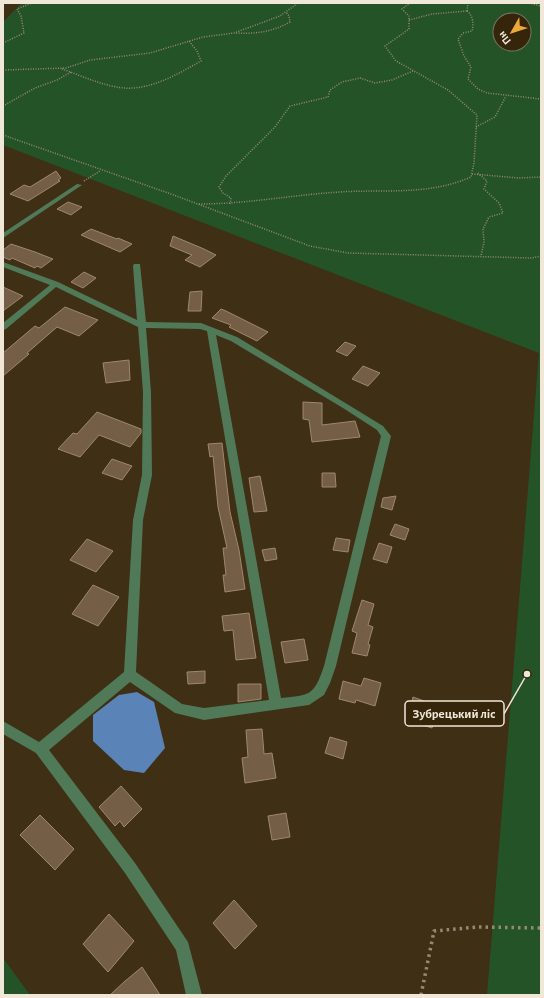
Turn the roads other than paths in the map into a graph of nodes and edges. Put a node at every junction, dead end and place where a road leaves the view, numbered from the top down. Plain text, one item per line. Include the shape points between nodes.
1 (79, 184) road end
2 (3, 236) edge
3 (3, 264) edge
4 (137, 266) dead end
5 (55, 284) junction
6 (141, 325) junction
7 (3, 327) edge
8 (211, 329) junction
9 (130, 675) junction
10 (276, 705) junction
11 (3, 727) edge
12 (40, 749) junction
13 (194, 995) edge

1 - 2 street
3 - 5 street
4 - 6 street
5 - 6 street
5 - 7 street
6 - 8 street via 201,326
6 - 9 street via 147,392 147,475 138,520
8 - 10 street
8 - 10 street via 234,339 346,406 380,428 386,436 330,666 321,692 315,698 306,701
9 - 10 street via 179,710 204,714
9 - 12 street
11 - 12 street
12 - 13 street via 130,868 183,947

